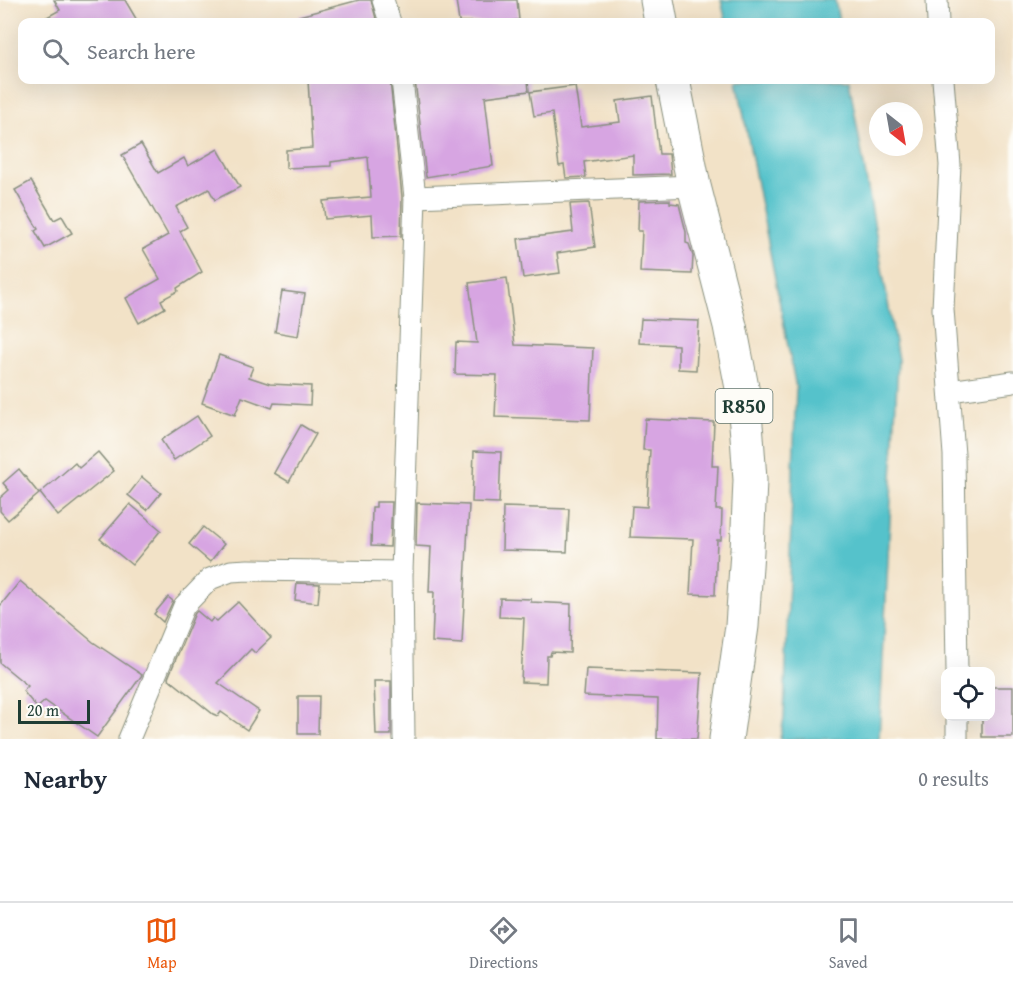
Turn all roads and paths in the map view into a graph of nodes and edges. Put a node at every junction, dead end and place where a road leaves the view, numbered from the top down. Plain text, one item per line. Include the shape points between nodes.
1 (383, 0) edge
2 (657, 0) edge
3 (936, 0) edge
4 (389, 18) edge
5 (660, 18) edge
6 (938, 18) edge
7 (402, 84) edge
8 (674, 84) edge
9 (943, 84) edge
10 (694, 186) junction
11 (414, 197) junction
12 (1013, 382) edge
13 (950, 391) junction
14 (402, 572) junction
15 (957, 667) edge
16 (957, 721) edge
17 (129, 739) edge
18 (404, 739) edge
19 (726, 739) edge
20 (957, 739) edge

1 - 4 street
2 - 5 main road
3 - 6 street
7 - 11 street
8 - 10 main road, R850
9 - 13 street via 950,165 943,309
10 - 11 street
10 - 19 main road, R850 via 743,393 750,480 742,626
11 - 14 street
12 - 13 street
13 - 15 street
14 - 17 street via 248,570 210,579 183,606
14 - 18 street
16 - 20 street

